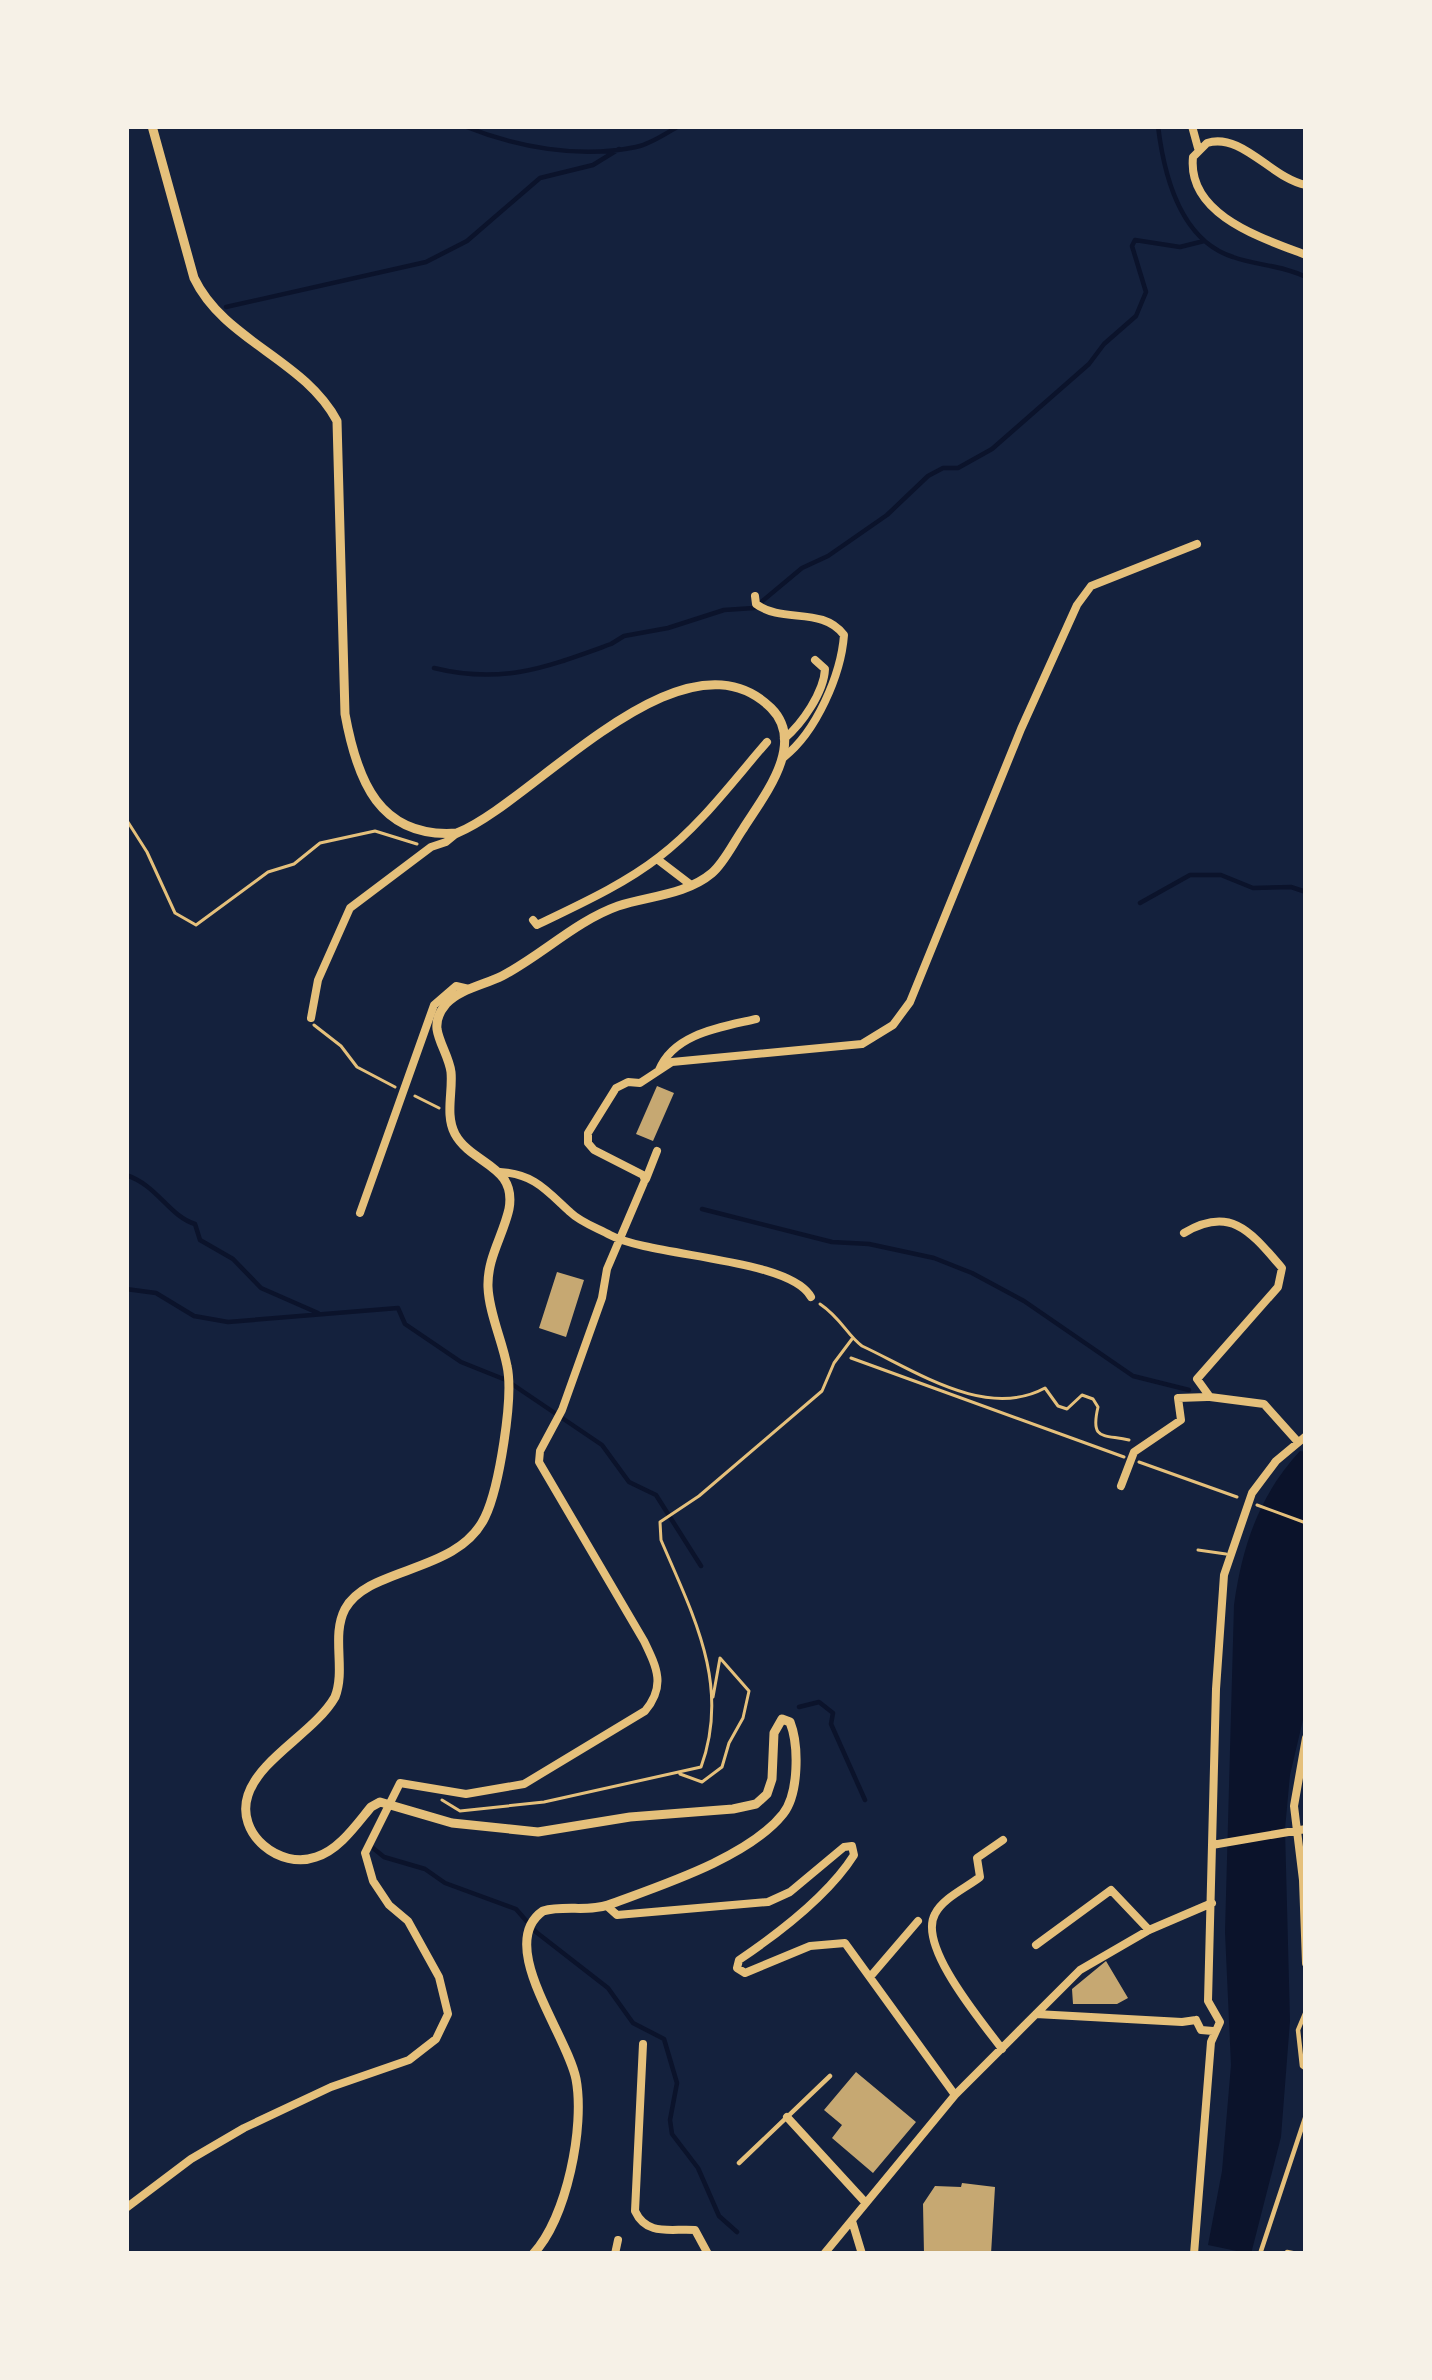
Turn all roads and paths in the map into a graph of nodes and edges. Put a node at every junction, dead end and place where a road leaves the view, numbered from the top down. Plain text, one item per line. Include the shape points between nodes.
1 (152, 126) edge
2 (1192, 126) edge
3 (1198, 148) junction
4 (1306, 185) edge
5 (1306, 255) edge
6 (1197, 544) dead end
7 (754, 596) dead end
8 (814, 660) dead end
9 (784, 739) junction
10 (767, 742) dead end
11 (783, 758) junction
12 (126, 819) edge
13 (457, 833) junction
14 (430, 847) junction
15 (657, 859) junction
16 (691, 885) junction
17 (533, 920) dead end
18 (470, 990) junction
19 (311, 1018) joint
20 (756, 1019) dead end
21 (658, 1072) junction
22 (450, 1113) junction
23 (657, 1150) dead end
24 (500, 1172) junction
25 (645, 1180) junction
26 (360, 1213) dead end
27 (1184, 1233) dead end
28 (619, 1240) junction
29 (812, 1297) joint
30 (852, 1339) junction
31 (851, 1358) dead end
32 (1210, 1397) junction
33 (1302, 1439) edge
34 (1143, 1444) junction
35 (1121, 1486) dead end
36 (660, 1522) dead end
37 (1306, 1523) edge
38 (1198, 1550) dead end
39 (1230, 1554) junction
40 (712, 1698) dead end
41 (1306, 1738) edge
42 (679, 1773) dead end
43 (391, 1804) junction
44 (1301, 1830) edge
45 (1003, 1840) dead end
46 (1212, 1846) junction
47 (1211, 1903) junction
48 (607, 1906) junction
49 (918, 1921) dead end
50 (1149, 1930) junction
51 (1036, 1945) dead end
52 (1306, 1963) edge
53 (870, 1977) junction
54 (1209, 2008) junction
55 (1306, 2011) edge
56 (1035, 2014) junction
57 (1196, 2020) junction
58 (1213, 2031) junction
59 (643, 2044) dead end
60 (1001, 2049) junction
61 (1306, 2069) edge
62 (830, 2076) dead end
63 (955, 2095) junction
64 (1306, 2115) edge
65 (787, 2117) junction
66 (740, 2163) dead end
67 (864, 2201) junction
68 (126, 2208) edge
69 (851, 2220) junction
70 (618, 2240) dead end
71 (1263, 2246) junction
72 (1276, 2249) dead end
73 (1287, 2252) edge
74 (533, 2254) edge
75 (615, 2254) edge
76 (709, 2254) edge
77 (824, 2254) edge
78 (862, 2254) edge
79 (1194, 2254) edge
80 (1260, 2254) edge
81 (1297, 2254) edge

1 - 13 street via 203,297 312,385 338,421 345,714 369,795 412,829
2 - 3 street
3 - 4 street via 1226,142
3 - 5 street via 1196,186 1217,212
6 - 21 street via 1091,586 1066,626 910,1002 893,1025 862,1044 683,1058
7 - 11 street via 766,611 827,620 844,635 824,701
8 - 9 street via 824,679
9 - 11 street
9 - 13 street via 773,710 756,697 692,688 634,709
10 - 15 street
11 - 16 street via 713,872
12 - 14 path via 175,913 196,925 320,843 375,830
13 - 14 street
14 - 19 street via 350,908 318,980
15 - 16 street
15 - 17 street via 584,902 537,925
16 - 18 street via 597,915
18 - 22 street via 438,1016
18 - 26 street via 457,986 434,1005
19 - 22 path via 371,1077
20 - 21 street via 698,1034 666,1056
21 - 25 street via 616,1088 588,1133 594,1150
22 - 24 street via 462,1143
23 - 25 street
24 - 28 street via 539,1182 571,1213
24 - 43 street via 509,1204 488,1285 509,1403 486,1515 448,1555 346,1606 335,1697 257,1779 245,1808 262,1845 308,1859 329,1851 373,1804
25 - 28 street
27 - 32 street via 1227,1220 1283,1274 1198,1375
28 - 29 street via 749,1268 802,1285
28 - 43 street via 539,1462 644,1641 658,1670 657,1693 645,1712 524,1784 466,1794 400,1783
29 - 30 path
30 - 34 path via 959,1390 1002,1401 1046,1388 1061,1408 1093,1399 1098,1432
30 - 36 path via 822,1390
31 - 37 path
32 - 33 street via 1264,1405
32 - 34 street via 1180,1396 1181,1420
33 - 39 street via 1252,1493
34 - 35 street
38 - 39 lane
39 - 46 street via 1221,1597
40 - 42 path via 720,1658 749,1691 743,1718 717,1773 702,1782
41 - 44 street via 1295,1787
43 - 48 street via 452,1823 538,1832 733,1809 767,1794 775,1728 790,1722 792,1788 783,1814 727,1855
43 - 68 street via 365,1853 373,1881 408,1921 439,1977 448,2014 436,2039 409,2060 244,2128
44 - 46 street
44 - 52 street
45 - 60 street via 977,1858 980,1877 947,1900 932,1930 939,1957
46 - 47 street
47 - 50 street
47 - 54 street
48 - 53 street via 617,1915 768,1902 849,1845 854,1852 845,1868 737,1968 748,1973 810,1946 844,1942
48 - 74 street via 543,1911 525,1934 579,2099 558,2212
49 - 53 street
50 - 51 street via 1111,1890
50 - 56 street via 1080,1970
53 - 63 street
54 - 57 street
54 - 58 street via 1220,2018
55 - 61 street via 1298,2030
56 - 57 street
56 - 60 street
57 - 58 street
58 - 79 street
59 - 76 street via 635,2211 655,2230 695,2230
60 - 63 street
62 - 65 street
63 - 67 street
64 - 71 street
65 - 66 street
65 - 67 street
67 - 69 street
69 - 77 street
69 - 78 street
70 - 75 street
71 - 72 street
71 - 80 street
73 - 81 street

